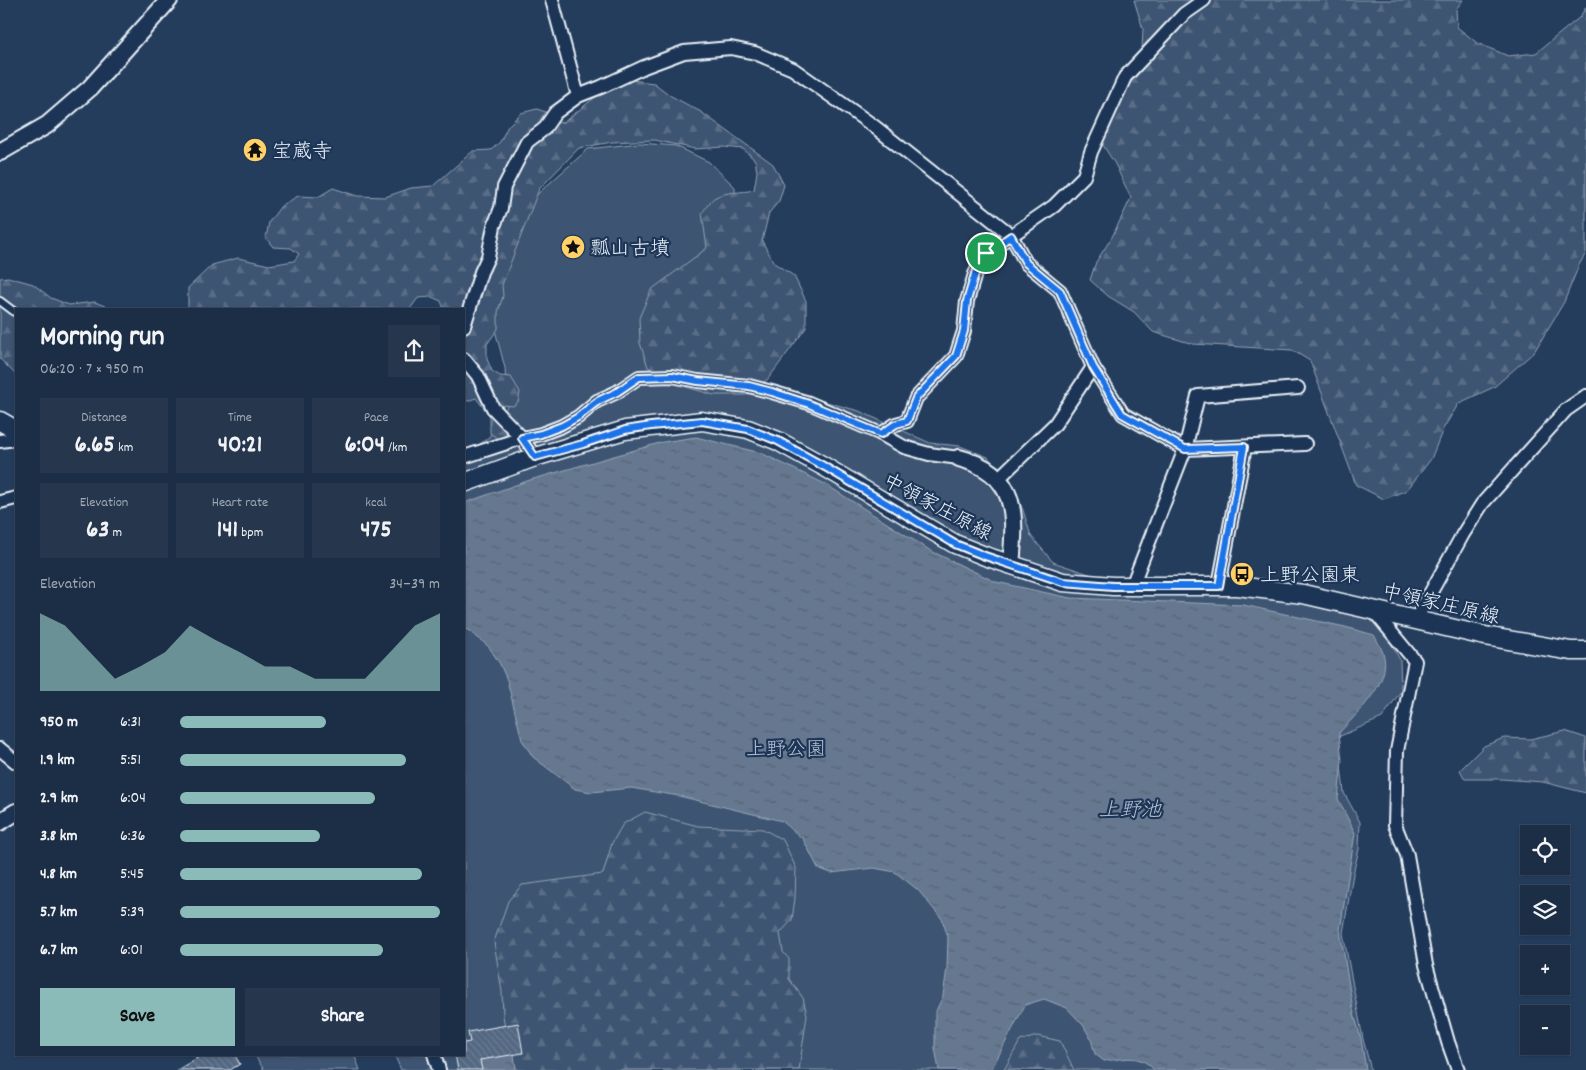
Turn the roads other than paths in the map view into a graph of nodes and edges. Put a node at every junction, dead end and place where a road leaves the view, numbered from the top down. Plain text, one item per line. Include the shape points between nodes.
1 (169, 0) edge
2 (552, 0) edge
3 (1204, 0) edge
4 (578, 96) junction
5 (0, 152) edge
6 (1011, 236) junction
7 (0, 301) edge
8 (15, 312) edge
9 (465, 323) edge
10 (465, 361) edge
11 (1093, 367) junction
12 (1298, 388) dead end
13 (1586, 396) edge
14 (0, 421) edge
15 (15, 429) edge
16 (881, 434) junction
17 (522, 438) junction
18 (15, 439) edge
19 (0, 441) edge
20 (1305, 444) dead end
21 (1244, 447) junction
22 (1185, 449) junction
23 (465, 457) edge
24 (535, 457) junction
25 (959, 458) joint
26 (999, 478) junction
27 (465, 483) edge
28 (15, 498) edge
29 (0, 502) edge
30 (1011, 565) junction
31 (1132, 586) junction
32 (1219, 586) junction
33 (1372, 609) junction
34 (1416, 619) junction
35 (1586, 651) edge
36 (0, 749) edge
37 (15, 761) edge
38 (434, 1056) edge
39 (438, 1070) edge
40 (1458, 1070) edge

1 - 5 street via 77,100 47,125
2 - 4 street
3 - 6 street via 1184,14 1124,77 1091,152 1084,176 1054,206
4 - 6 street via 684,52 731,48 755,53 794,69 850,109
4 - 9 street via 555,113 544,129 527,142 504,187 488,257
6 - 11 street via 1026,263 1060,291
6 - 16 street via 986,253 975,274 956,356 916,398 907,421
7 - 8 lane
10 - 17 street via 478,376 493,408
11 - 22 street via 1122,414
11 - 26 street via 1055,424
12 - 22 street via 1198,396
13 - 34 street via 1566,410 1482,504
14 - 15 main road
16 - 17 street via 772,392 672,376 639,377 562,426
16 - 25 street via 929,454
17 - 23 street
17 - 24 street
18 - 19 street
20 - 21 street
21 - 22 street
21 - 32 street
22 - 31 street
24 - 27 main road, 中領家庄原線
24 - 30 main road, 中領家庄原線 via 625,430 667,424 702,421 748,429 778,441 825,467 955,544
25 - 26 street via 976,462
26 - 30 street via 1007,493 1015,529
28 - 29 street
30 - 31 main road, 中領家庄原線 via 1063,582
31 - 32 main road, 中領家庄原線
32 - 33 main road, 中領家庄原線 via 1303,594
33 - 34 main road, 中領家庄原線
33 - 40 street via 1415,661 1397,751 1395,825 1407,854 1426,965
34 - 35 main road, 中領家庄原線 via 1520,642
36 - 37 street
38 - 39 street

